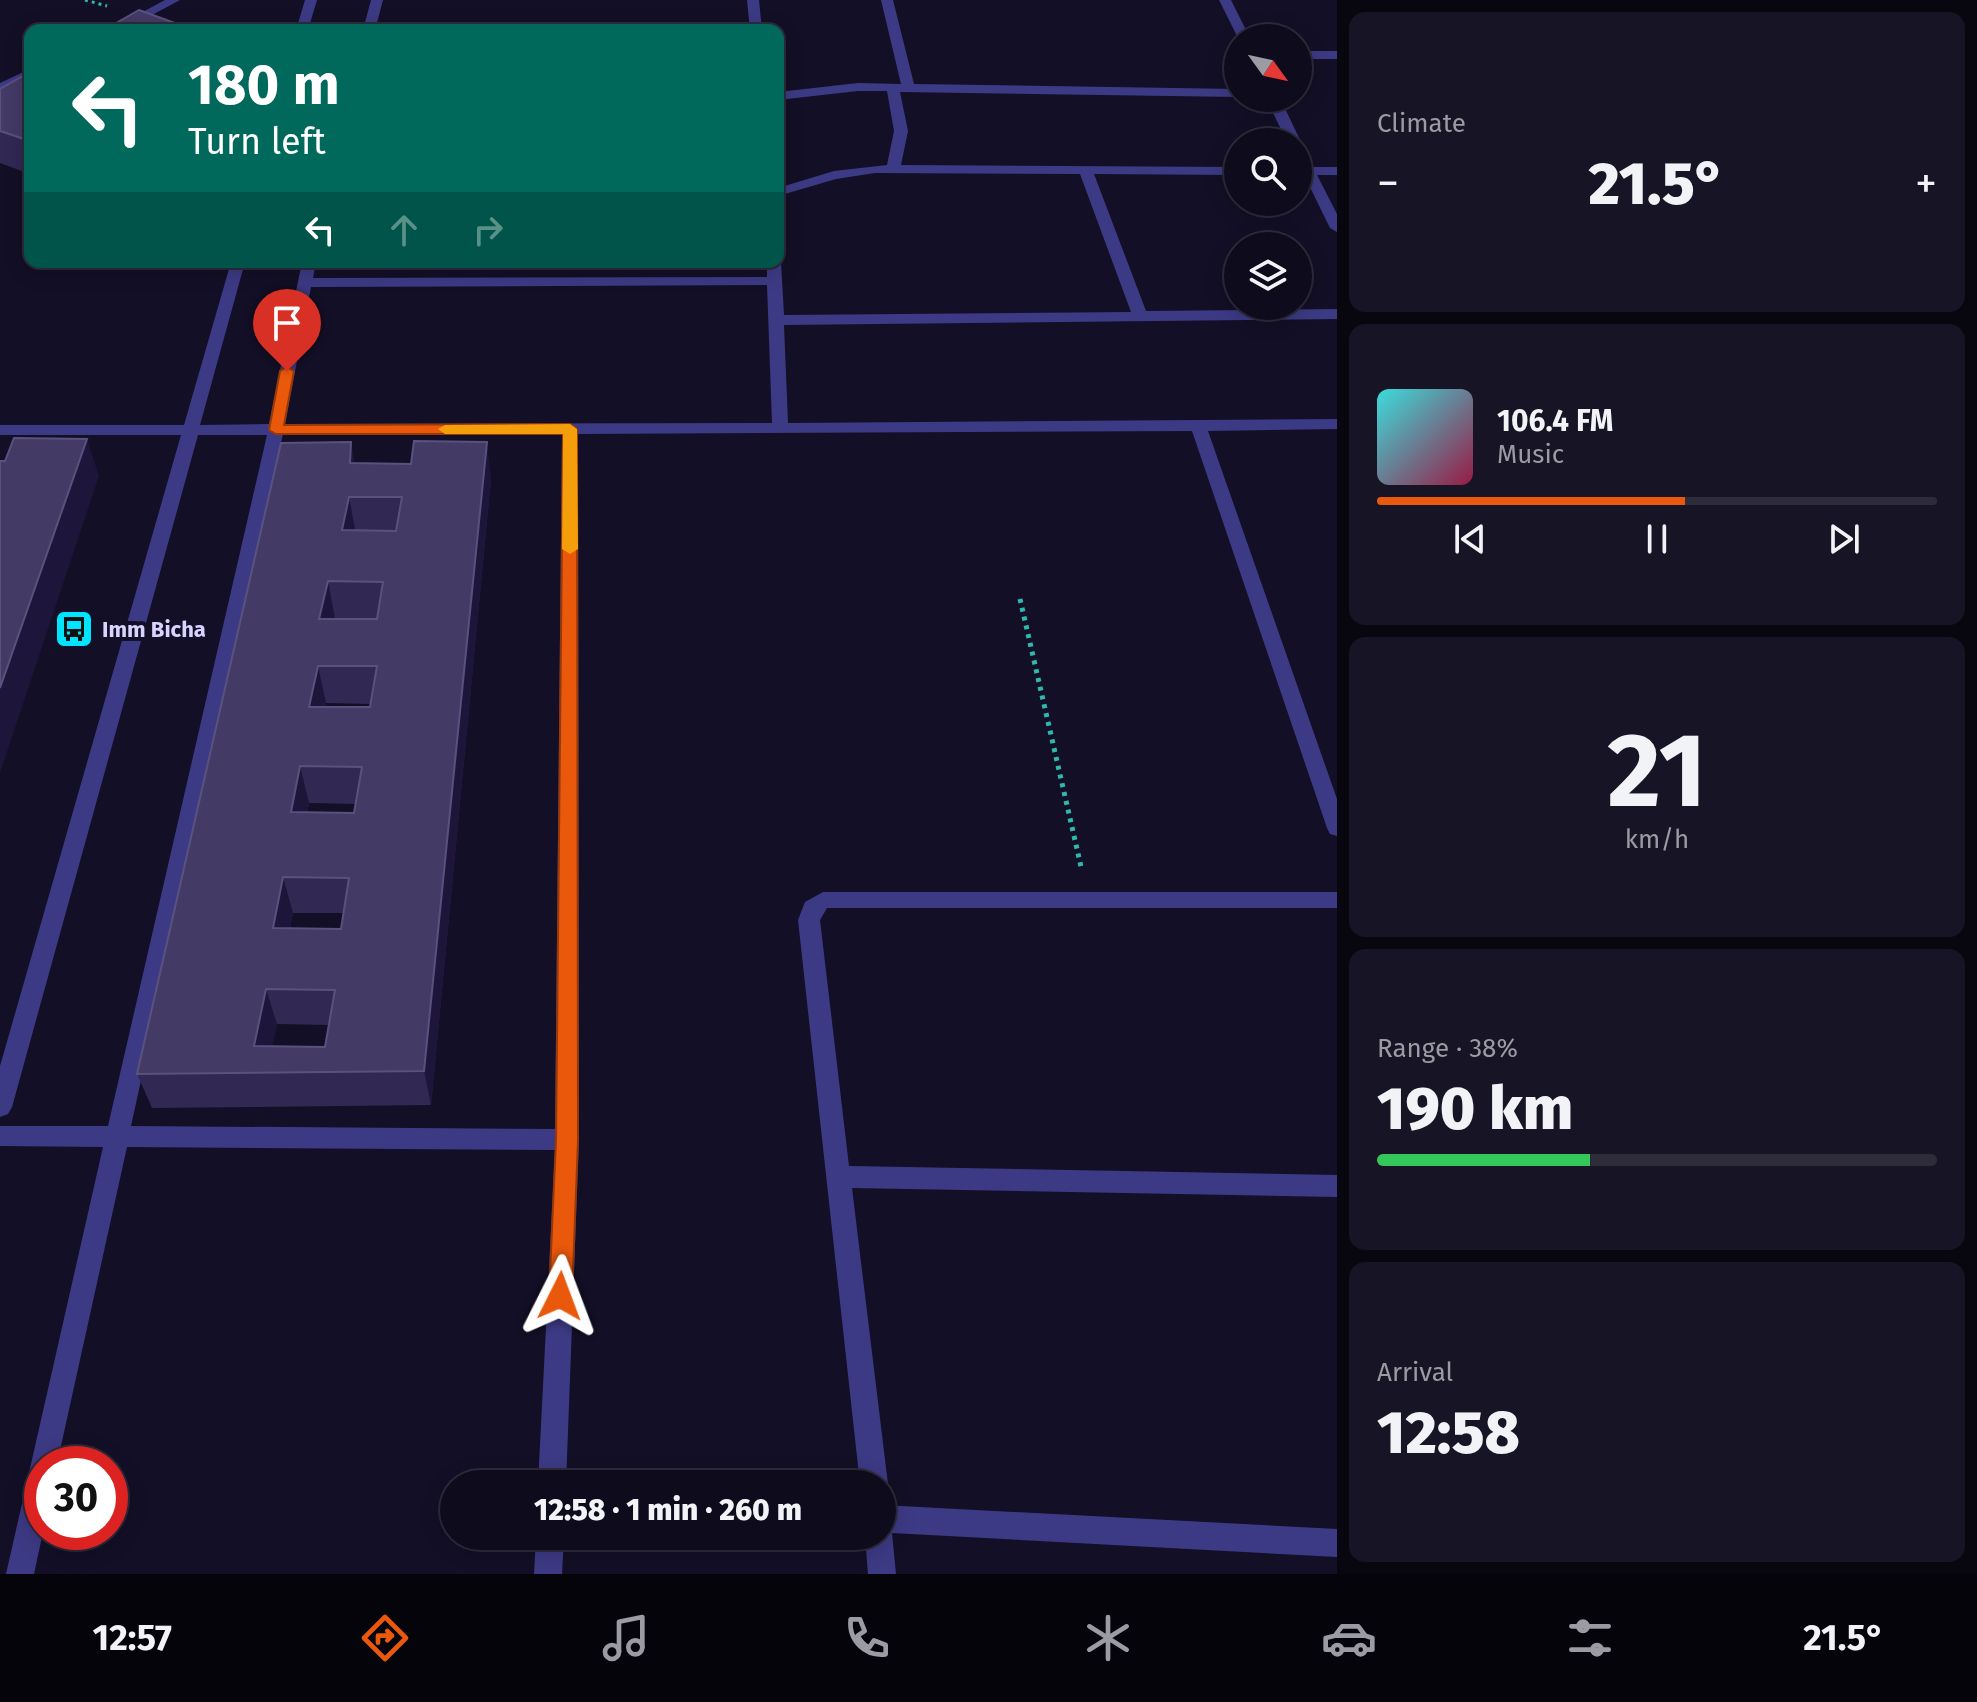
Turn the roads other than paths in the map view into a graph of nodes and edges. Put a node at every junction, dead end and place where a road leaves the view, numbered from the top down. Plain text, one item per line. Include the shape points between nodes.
1 (174, 0) edge
2 (311, 0) edge
3 (377, 0) edge
4 (753, 0) edge
5 (887, 0) edge
6 (1225, 0) edge
7 (127, 24) edge
8 (304, 24) edge
9 (371, 24) edge
10 (755, 24) edge
11 (1237, 24) edge
12 (1312, 55) edge
13 (1337, 55) edge
14 (24, 76) edge
15 (0, 88) edge
16 (893, 90) junction
17 (909, 90) junction
18 (1224, 93) edge
19 (784, 95) edge
20 (893, 169) junction
21 (1086, 171) junction
22 (1224, 171) edge
23 (1312, 171) edge
24 (1337, 171) edge
25 (1312, 186) edge
26 (784, 190) edge
27 (1337, 228) edge
28 (236, 268) edge
29 (308, 268) edge
30 (774, 268) edge
31 (774, 281) junction
32 (304, 283) junction
33 (1337, 314) edge
34 (1140, 315) junction
35 (777, 320) junction
36 (1337, 424) edge
37 (1199, 427) junction
38 (570, 429) junction
39 (780, 429) junction
40 (0, 430) edge
41 (191, 430) junction
42 (276, 430) junction
43 (1337, 828) edge
44 (1337, 900) edge
45 (0, 1107) edge
46 (0, 1136) edge
47 (115, 1136) junction
48 (567, 1140) junction
49 (838, 1177) junction
50 (1337, 1186) edge
51 (48, 1446) edge
52 (553, 1470) edge
53 (872, 1470) edge
54 (896, 1520) edge
55 (1337, 1543) edge
56 (25, 1550) edge
57 (549, 1550) edge
58 (880, 1550) edge
59 (20, 1574) edge
60 (548, 1574) edge
61 (882, 1574) edge

1 - 7 street
2 - 8 street
3 - 9 street
4 - 10 street
5 - 17 street
6 - 11 street
12 - 13 street
14 - 15 street
16 - 17 street
16 - 19 street via 858,87
16 - 20 street via 901,131
17 - 18 street
20 - 21 street
20 - 26 street via 849,172
21 - 22 street
21 - 34 street
23 - 24 street
25 - 27 street
28 - 41 street
29 - 32 street
30 - 31 street
31 - 32 street
31 - 35 street
32 - 42 street
33 - 34 street
34 - 35 street
35 - 39 street
36 - 37 street
37 - 39 street
37 - 43 street
38 - 39 street
38 - 42 street
38 - 48 street
40 - 41 street
41 - 42 street
41 - 45 street
42 - 47 street
44 - 49 street via 823,900 809,920
46 - 47 street
47 - 48 street
47 - 51 street
48 - 52 street
49 - 50 street
49 - 53 street
54 - 55 street
56 - 59 street
57 - 60 street
58 - 61 street

